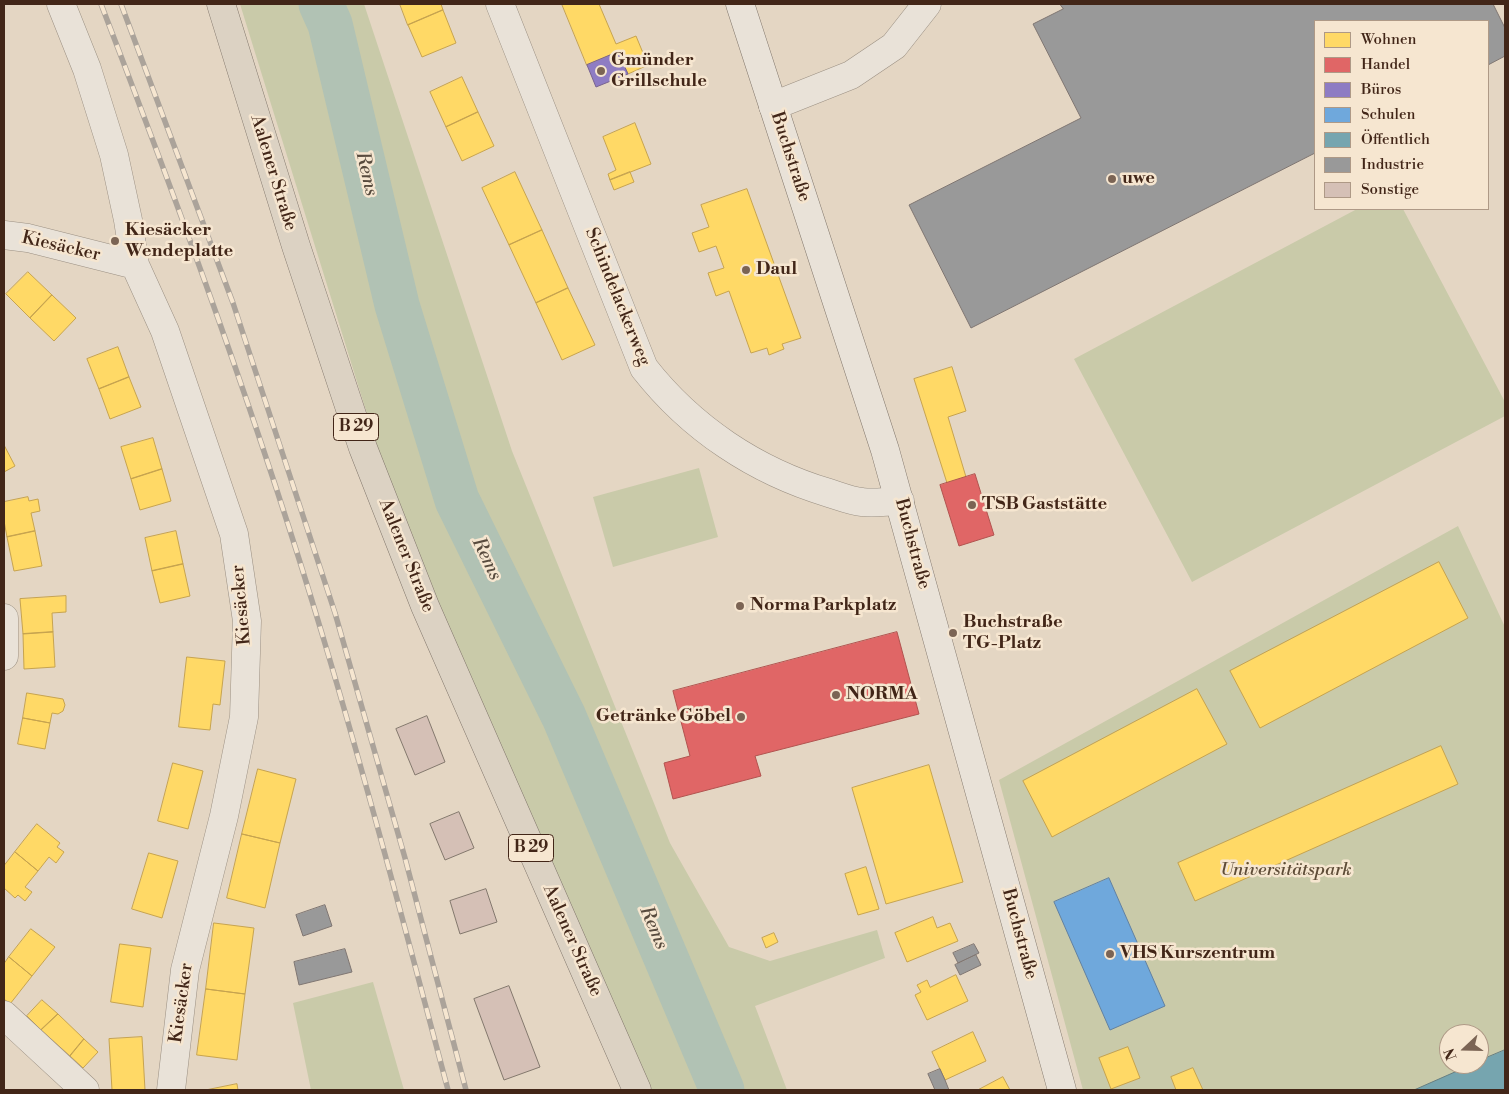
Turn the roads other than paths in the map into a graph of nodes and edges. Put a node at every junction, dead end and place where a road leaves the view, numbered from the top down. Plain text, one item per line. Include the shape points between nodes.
1 (61, 4) edge
2 (220, 4) edge
3 (500, 4) edge
4 (740, 4) edge
5 (927, 4) edge
6 (773, 106) junction
7 (4, 235) edge
8 (135, 265) junction
9 (900, 500) junction
10 (4, 618) edge
11 (4, 656) edge
12 (4, 1015) edge
13 (85, 1090) edge
14 (171, 1090) edge
15 (637, 1090) edge
16 (1062, 1090) edge

1 - 8 street via 87,69 114,155
2 - 15 main road, Aalener Straße / B 29 via 363,448 425,606
3 - 9 street, Schindelackerweg via 644,368 664,394 697,424 745,458 809,487 862,502
4 - 6 street, Buchstraße
5 - 6 street via 894,46 851,75
6 - 9 street, Buchstraße
7 - 8 street, Kiesäcker
8 - 14 street, Kiesäcker via 165,331 234,534 247,621 244,717 224,816 185,970
9 - 16 street, Buchstraße
10 - 11 street
12 - 13 street

